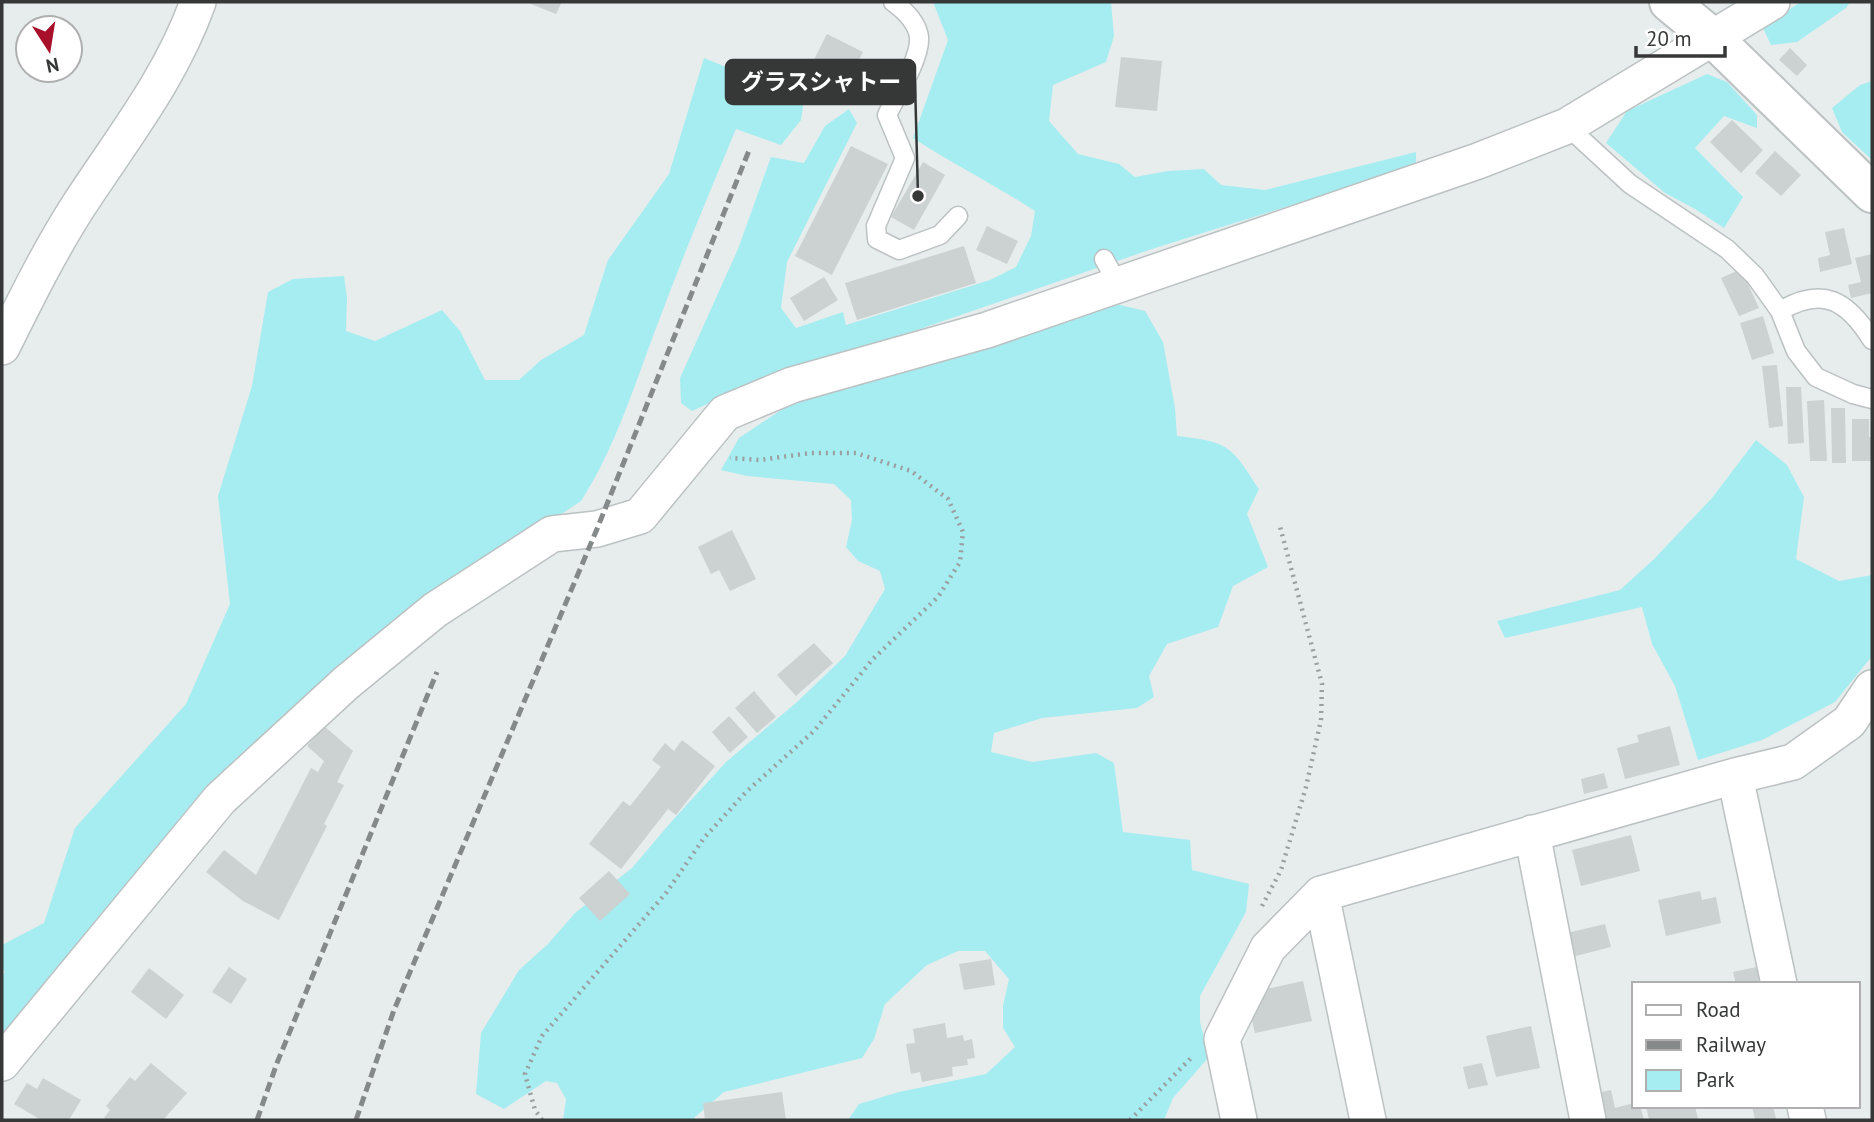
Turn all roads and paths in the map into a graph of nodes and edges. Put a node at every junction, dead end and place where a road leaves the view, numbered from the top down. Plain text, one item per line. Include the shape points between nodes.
1 (198, 2) edge
2 (893, 2) edge
3 (1669, 2) edge
4 (1772, 2) edge
5 (1714, 38) junction
6 (1567, 126) junction
7 (1872, 192) edge
8 (958, 216) dead end
9 (1780, 311) junction
10 (1872, 340) edge
11 (2, 347) edge
12 (1872, 400) edge
13 (723, 457) dead end
14 (1279, 523) dead end
15 (1872, 688) edge
16 (1735, 776) junction
17 (1532, 833) junction
18 (1321, 894) junction
19 (1258, 913) dead end
20 (1779, 982) edge
21 (1222, 1039) junction
22 (2, 1063) edge
23 (542, 1120) edge
24 (1130, 1120) edge
25 (1239, 1120) edge
26 (1368, 1120) edge
27 (1588, 1120) edge

1 - 11 street via 187,33 148,105 79,204
2 - 8 lane via 908,13 919,38 914,60 887,115 905,158 876,226 877,239 899,250 940,235
3 - 5 street
4 - 5 street
5 - 6 street
5 - 7 street
6 - 9 lane via 1630,184 1727,249 1755,276
6 - 22 street via 1478,161 1111,272 987,330 792,385 725,413 640,516 597,529 552,534 435,610 346,682 220,799
9 - 10 lane via 1816,297 1843,305
9 - 12 lane via 1796,351 1816,377
13 - 23 path via 760,460 856,453 911,471 948,499 963,532 960,562 937,597 873,659 814,731 746,792 704,838 666,893 542,1036 525,1074
14 - 19 path via 1322,684 1321,720 1281,870
15 - 16 street via 1849,722 1793,762
16 - 17 street
16 - 20 street
17 - 18 street
17 - 27 street
18 - 21 street via 1268,948
18 - 26 street
21 - 24 path via 1213,1035
21 - 25 street

